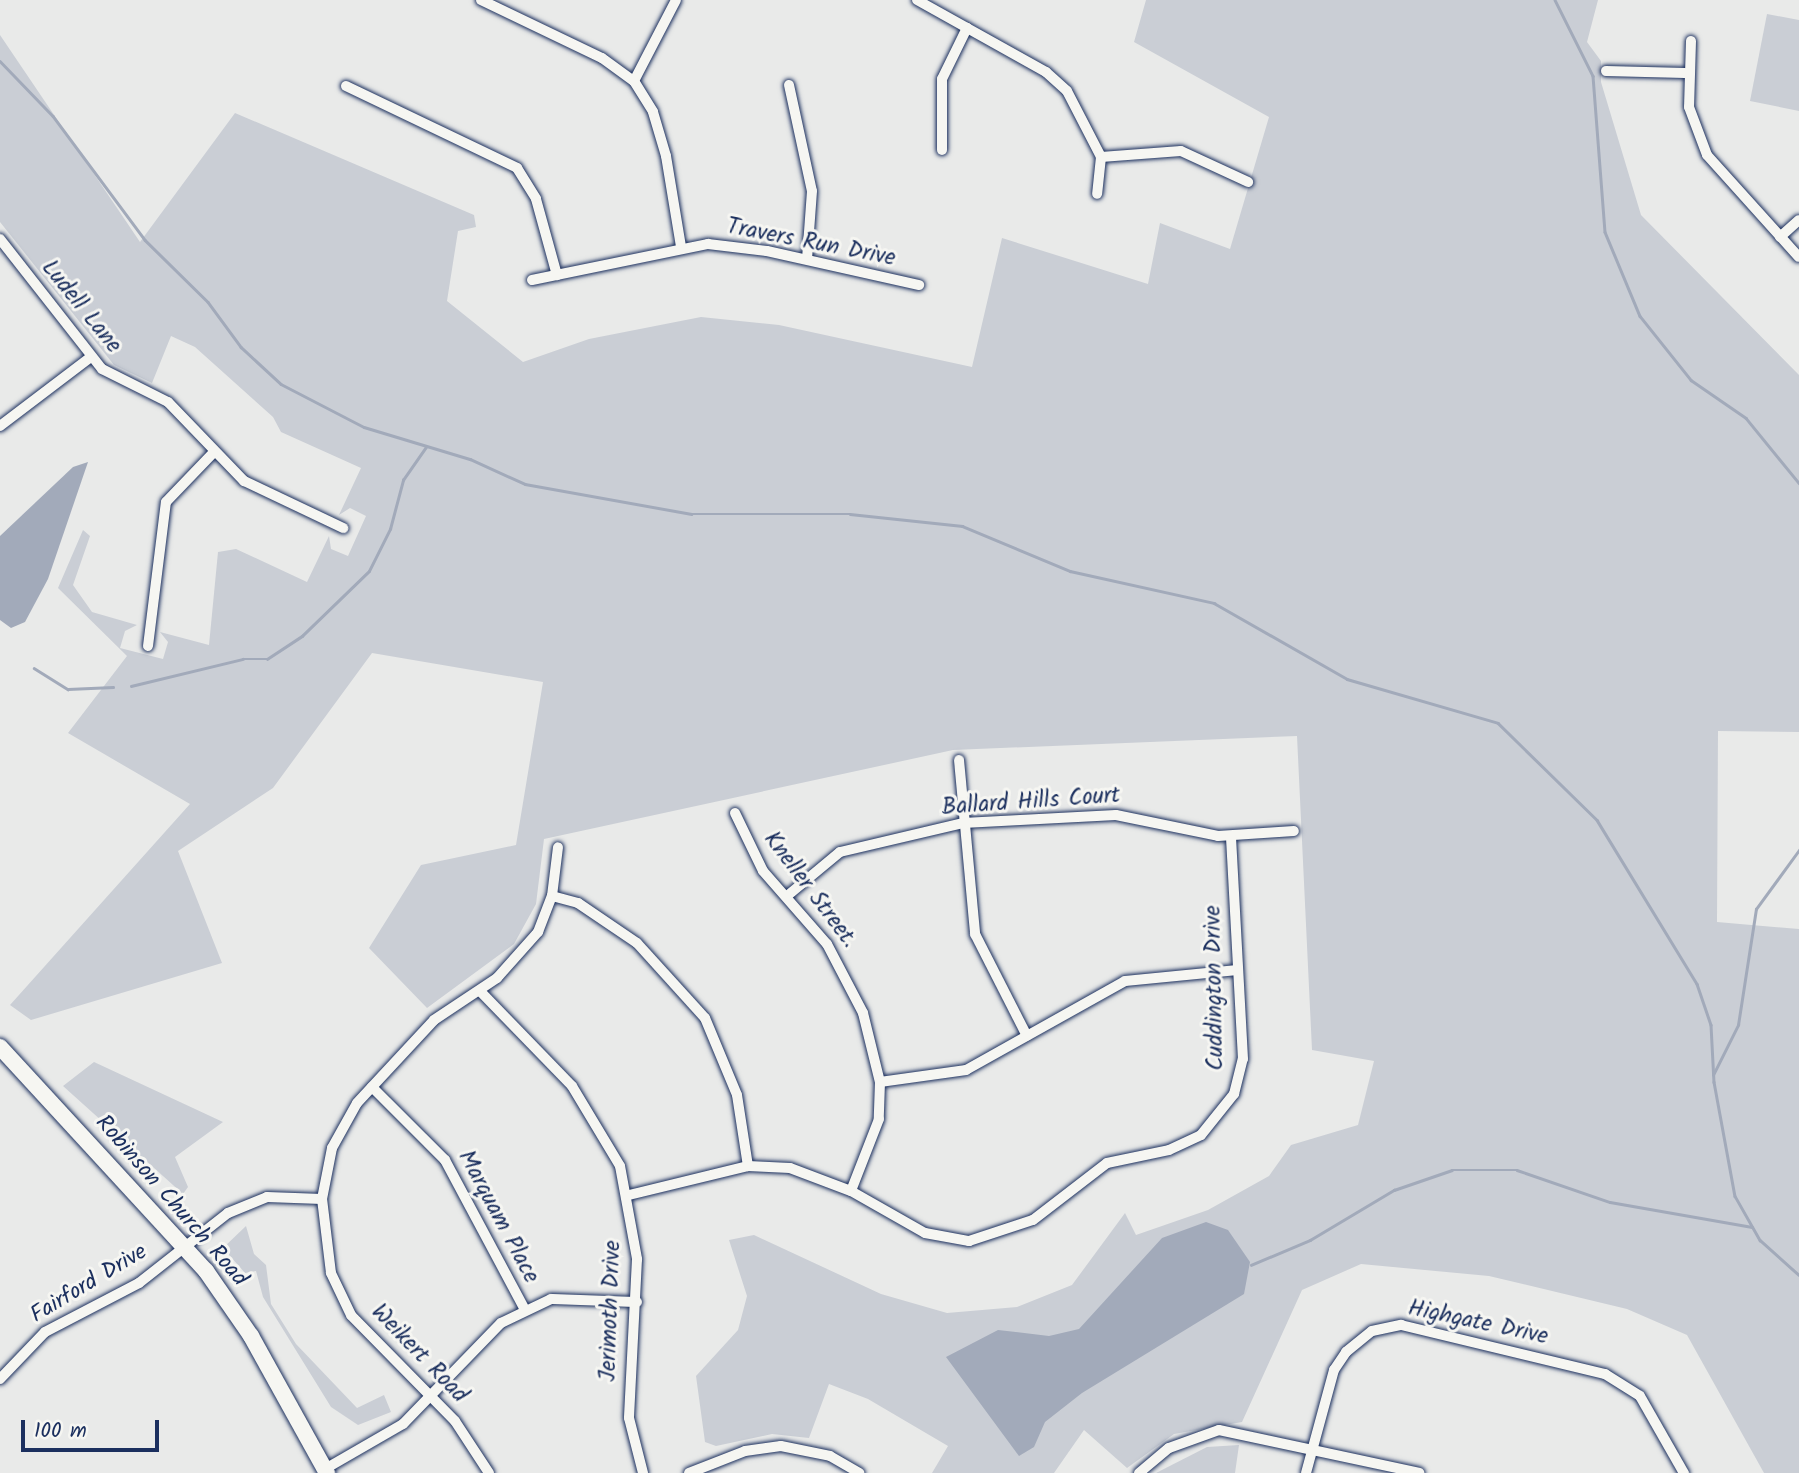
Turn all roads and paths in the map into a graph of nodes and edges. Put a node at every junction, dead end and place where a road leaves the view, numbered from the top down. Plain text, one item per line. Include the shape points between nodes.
1 (481, 0) edge
2 (676, 0) edge
3 (917, 0) edge
4 (967, 28) junction
5 (1690, 41) dead end
6 (1606, 71) dead end
7 (1685, 73) junction
8 (634, 81) junction
9 (789, 85) dead end
10 (346, 86) dead end
11 (942, 150) dead end
12 (1101, 157) junction
13 (1248, 183) dead end
14 (1097, 194) dead end
15 (1799, 220) edge
16 (1780, 237) junction
17 (0, 239) edge
18 (681, 247) junction
19 (1799, 257) edge
20 (807, 259) junction
21 (557, 275) junction
22 (532, 280) dead end
23 (919, 285) dead end
24 (91, 357) junction
25 (0, 426) edge
26 (213, 453) junction
27 (343, 528) dead end
28 (148, 646) dead end
29 (959, 760) dead end
30 (735, 813) dead end
31 (962, 823) junction
32 (1294, 831) dead end
33 (1231, 836) junction
34 (558, 847) dead end
35 (552, 896) junction
36 (787, 896) junction
37 (1237, 970) junction
38 (480, 991) junction
39 (1027, 1036) junction
40 (0, 1048) edge
41 (880, 1082) junction
42 (372, 1087) junction
43 (748, 1166) junction
44 (851, 1191) junction
45 (629, 1195) junction
46 (322, 1199) junction
47 (185, 1245) junction
48 (637, 1302) junction
49 (524, 1310) junction
50 (0, 1379) edge
51 (428, 1398) junction
52 (1313, 1446) junction
53 (326, 1471) edge
54 (489, 1473) edge
55 (643, 1473) edge
56 (689, 1473) edge
57 (859, 1473) edge
58 (1139, 1473) edge
59 (1307, 1473) edge
60 (1419, 1473) edge
61 (1684, 1473) edge

1 - 8 street via 603,58
2 - 8 street
3 - 4 street
4 - 11 street via 942,79
4 - 12 street via 1067,91
5 - 7 street
6 - 7 street
7 - 16 street via 1691,116 1707,155
8 - 18 street via 653,112 666,156
9 - 20 street via 812,191
10 - 21 street via 517,168 536,199
12 - 13 street via 1181,151
12 - 14 street
15 - 16 street
16 - 19 street
17 - 24 street, Ludell Lane
18 - 20 street, Travers Run Drive via 708,244
18 - 21 street, Travers Run Drive
20 - 23 street, Travers Run Drive
21 - 22 street, Travers Run Drive
24 - 25 street
24 - 26 street, Ludell Lane via 115,379 168,402
26 - 27 street, Ludell Lane via 244,481
26 - 28 street via 166,502
29 - 31 street
30 - 36 street, Kneller Street. via 763,871
31 - 33 street, Ballard Hills Court via 1116,815
31 - 36 street, Ballard Hills Court via 840,852
31 - 39 street via 975,934
32 - 33 street, Ballard Hills Court
33 - 37 street, Cuddington Drive
34 - 35 street, Weikert Road
35 - 38 street, Weikert Road via 521,956
35 - 43 street via 578,903 637,943 699,1010 730,1070
36 - 41 street, Kneller Street. via 848,978
37 - 39 street via 1125,981
37 - 44 street, Cuddington Drive via 1240,1078 1226,1108 1201,1135 1093,1169 1033,1220 987,1238 942,1239
38 - 42 street, Weikert Road via 434,1020
38 - 45 street, Jerimoth Drive via 592,1112
39 - 41 street via 966,1070
40 - 47 street, Robinson Church Road
41 - 44 street, Kneller Street. via 874,1147
42 - 46 street, Weikert Road via 332,1147
42 - 49 street, Marquam Place via 445,1160
43 - 44 street, Cuddington Drive via 790,1168
43 - 45 street, Cuddington Drive
45 - 48 street, Jerimoth Drive
46 - 47 street, Fairford Drive via 253,1201
46 - 51 street, Weikert Road via 325,1251 340,1296 364,1332
47 - 50 street, Fairford Drive via 139,1283 46,1332
47 - 53 street, Robinson Church Road via 251,1336
48 - 49 street via 571,1297
48 - 55 street, Jerimoth Drive via 629,1418
49 - 51 street via 482,1337
51 - 53 street via 388,1435
51 - 54 street, Weikert Road via 455,1421
52 - 58 street via 1219,1430 1169,1448
52 - 59 street, Highgate Drive
52 - 60 street
52 - 61 street, Highgate Drive via 1334,1370 1346,1352 1372,1331 1401,1325 1605,1374 1640,1396
56 - 57 street via 745,1451 781,1446 830,1455

